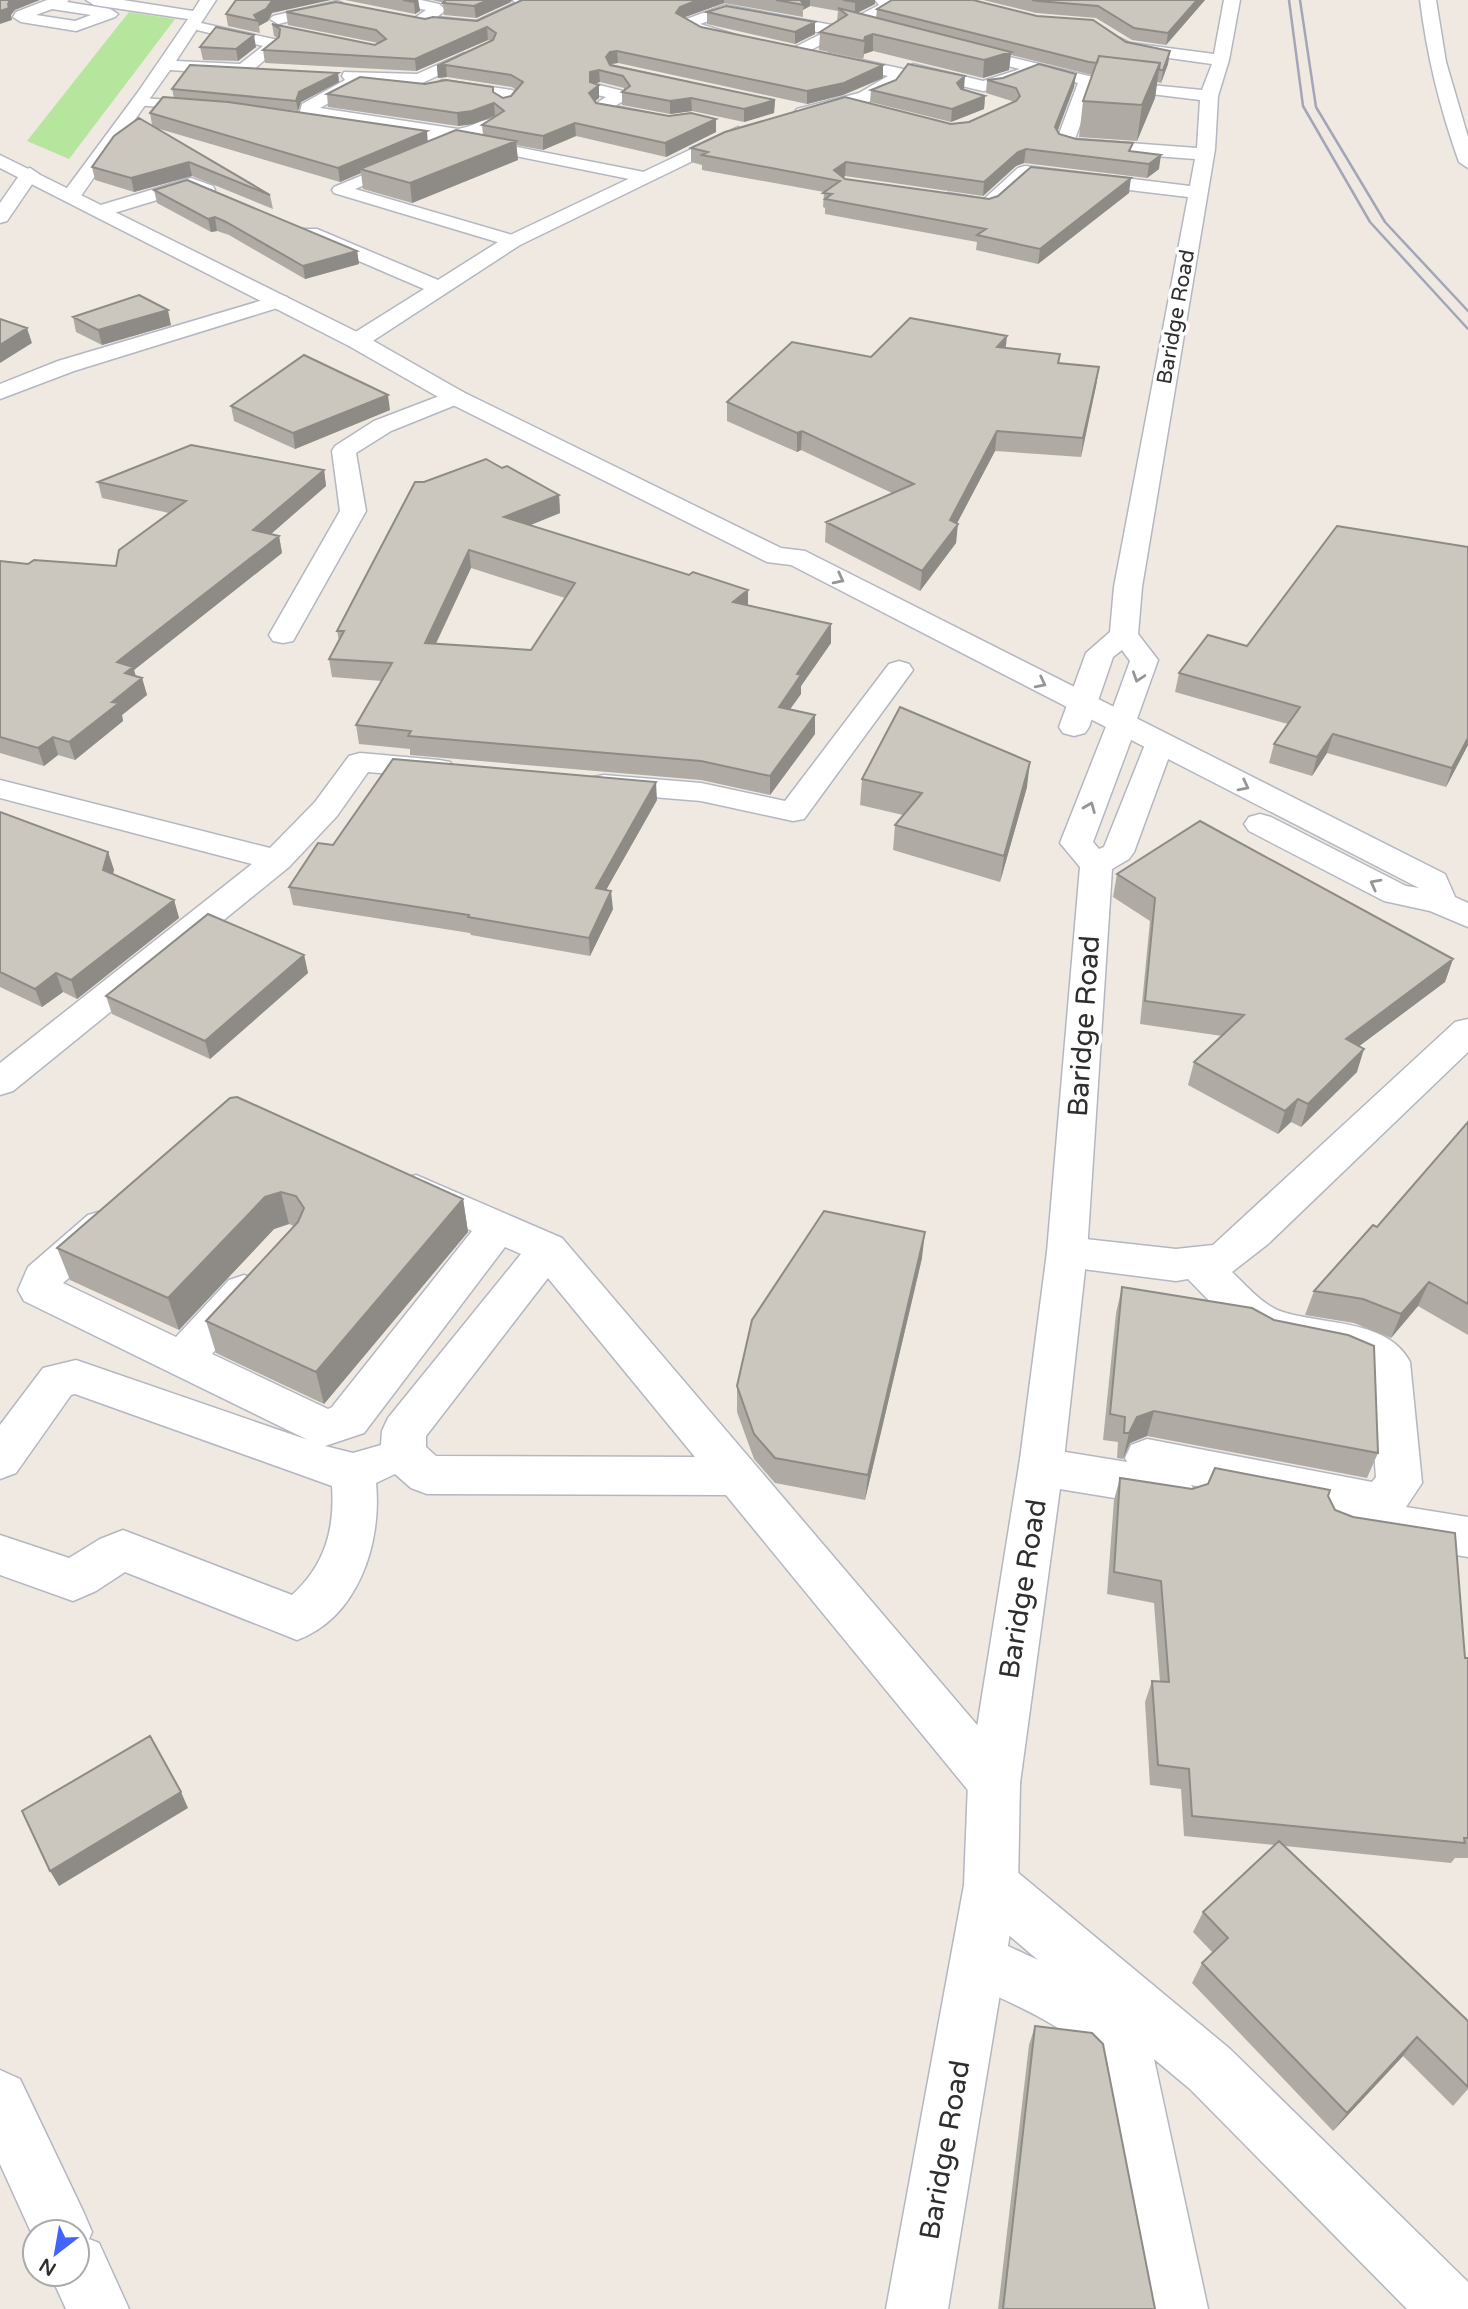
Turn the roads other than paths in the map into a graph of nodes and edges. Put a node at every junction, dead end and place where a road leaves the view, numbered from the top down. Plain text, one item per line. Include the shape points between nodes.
1 (94, 0) edge
2 (208, 0) edge
3 (288, 0) edge
4 (397, 0) edge
5 (521, 0) edge
6 (741, 0) edge
7 (883, 0) edge
8 (1232, 0) edge
9 (1428, 0) edge
10 (350, 9) edge
11 (193, 21) junction
12 (413, 21) edge
13 (862, 24) junction
14 (276, 26) junction
15 (438, 26) edge
16 (885, 31) edge
17 (1106, 33) edge
18 (708, 34) junction
19 (687, 40) edge
20 (746, 41) edge
21 (948, 47) edge
22 (476, 52) edge
23 (1221, 60) junction
24 (163, 65) junction
25 (243, 69) junction
26 (1036, 69) junction
27 (269, 71) edge
28 (336, 75) edge
29 (1087, 82) junction
30 (417, 83) junction
31 (939, 89) edge
32 (599, 90) edge
33 (1158, 91) junction
34 (1209, 96) junction
35 (396, 98) edge
36 (139, 102) junction
37 (991, 102) dead end
38 (504, 103) edge
39 (218, 107) edge
40 (1157, 112) edge
41 (290, 118) edge
42 (670, 122) edge
43 (494, 124) edge
44 (717, 125) edge
45 (834, 127) edge
46 (456, 141) junction
47 (1205, 154) junction
48 (0, 161) edge
49 (1468, 162) edge
50 (30, 174) junction
51 (644, 177) junction
52 (1198, 193) junction
53 (71, 196) junction
54 (923, 196) edge
55 (229, 200) edge
56 (101, 211) junction
57 (0, 217) edge
58 (292, 226) edge
59 (513, 241) junction
60 (440, 288) junction
61 (280, 301) junction
62 (357, 341) junction
63 (0, 392) edge
64 (455, 397) junction
65 (284, 635) dead end
66 (1124, 635) junction
67 (899, 670) dead end
68 (1078, 715) junction
69 (1118, 736) junction
70 (1154, 754) junction
71 (469, 772) edge
72 (578, 782) edge
73 (0, 789) edge
74 (277, 860) junction
75 (1096, 865) junction
76 (1461, 911) edge
77 (1468, 1031) edge
78 (0, 1082) edge
79 (386, 1176) edge
80 (125, 1206) edge
81 (498, 1227) junction
82 (548, 1249) junction
83 (1067, 1252) junction
84 (272, 1261) edge
85 (1197, 1262) junction
86 (182, 1358) junction
87 (403, 1454) junction
88 (1147, 1458) dead end
89 (0, 1460) edge
90 (1041, 1467) junction
91 (353, 1472) junction
92 (740, 1476) junction
93 (1468, 1537) edge
94 (0, 1555) edge
95 (994, 1783) junction
96 (991, 1885) junction
97 (978, 1959) junction
98 (0, 2099) edge
99 (55, 2218) edge
100 (87, 2288) edge
101 (97, 2309) edge
102 (918, 2309) edge
103 (1177, 2309) edge
104 (1451, 2309) edge

1 - 11 street
2 - 11 street
3 - 14 street
4 - 5 street via 438,10 424,17 426,20 478,26 525,4
6 - 13 street
7 - 13 street via 889,6
8 - 23 street, Baridge Road
9 - 49 street via 1449,84 1447,106
10 - 14 street via 331,7
11 - 14 street via 228,28
11 - 24 street
11 - 25 street via 272,43
12 - 15 street
13 - 16 street
13 - 26 street via 822,44 983,86
17 - 23 street via 1126,47
18 - 19 street
18 - 20 street
18 - 45 street via 687,24 725,10 832,30 836,33 790,50 897,73 870,102 844,95 791,113
21 - 26 street
22 - 30 street
23 - 34 street, Baridge Road
24 - 25 street
24 - 36 street
25 - 27 street
26 - 29 street
28 - 30 street
29 - 33 street
29 - 47 street via 1065,142 1146,144
30 - 35 street
30 - 38 street via 427,89 447,85 512,95
30 - 43 street via 358,82 308,108 326,116 458,134
31 - 37 street
32 - 42 street via 619,98 603,108
33 - 34 street
33 - 40 street
34 - 47 street, Baridge Road
36 - 39 lane
36 - 53 street
41 - 46 lane
44 - 51 street via 748,129
46 - 51 lane
46 - 59 lane via 340,190
47 - 52 street, Baridge Road
48 - 50 street
50 - 53 street
50 - 57 street
51 - 59 street
52 - 54 street via 1025,172 988,205
52 - 66 street, Baridge Road via 1128,587
53 - 56 street
55 - 56 street via 191,184
56 - 61 street
58 - 60 street
59 - 60 street
60 - 62 street
61 - 62 street
61 - 63 street via 66,366
62 - 64 street
64 - 65 street via 379,428 344,451 353,511
64 - 68 street via 776,556 776,569
66 - 68 street via 1100,653
66 -> 69 street via 1143,660
67 - 72 street via 793,812 701,792
68 - 69 street
69 - 70 street
75 -> 69 street via 1076,843
70 - 75 street via 1118,852
70 - 76 street via 1396,894
71 - 74 street via 360,762 326,809
73 - 74 street
74 - 78 street
75 - 83 street, Baridge Road
77 - 85 street via 1254,1233 1223,1259
79 - 81 street
80 - 86 street via 42,1278 39,1290
81 - 82 street
81 - 86 street via 348,1420 325,1428
82 - 87 street via 404,1431
82 - 92 street
83 - 85 street via 1176,1265
83 - 90 street, Baridge Road
84 - 86 street
85 - 88 street via 1241,1306 1269,1326 1361,1345 1389,1362 1399,1483 1381,1503
87 - 91 street
87 - 92 street via 427,1475
89 - 91 street via 58,1380 76,1377
90 - 93 street
90 - 95 street, Baridge Road
91 - 94 street via 355,1522 346,1558 314,1610 297,1619 123,1550 73,1580
92 - 95 street
95 - 96 street, Baridge Road
96 - 97 street, Baridge Road
96 - 104 street via 1210,2068
97 - 102 street, Baridge Road
97 - 103 street via 1083,2012 1104,2025 1124,2049
98 - 99 street
100 - 101 street

